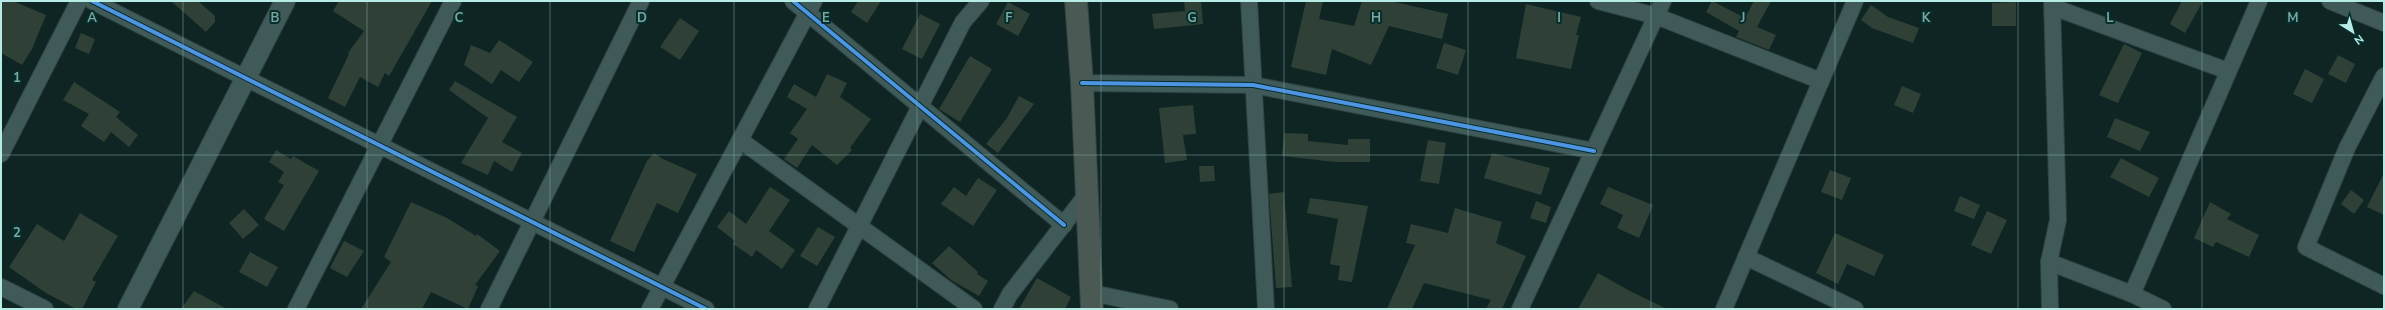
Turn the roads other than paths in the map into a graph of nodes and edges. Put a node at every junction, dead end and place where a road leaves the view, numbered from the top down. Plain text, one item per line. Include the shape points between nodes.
1 (79, 1) edge
2 (92, 1) edge
3 (285, 1) edge
4 (454, 1) edge
5 (642, 1) edge
6 (793, 1) edge
7 (981, 1) edge
8 (1076, 1) edge
9 (1248, 1) edge
10 (1598, 1) edge
11 (1663, 1) edge
12 (1854, 1) edge
13 (2259, 1) edge
14 (2330, 1) edge
15 (2053, 4) edge
16 (810, 7) edge
17 (1656, 16) junction
18 (2384, 23) edge
19 (2228, 71) junction
20 (2384, 76) edge
21 (245, 78) junction
22 (1821, 81) junction
23 (1082, 83) junction
24 (1253, 85) junction
25 (921, 105) junction
26 (740, 140) junction
27 (380, 145) junction
28 (1594, 151) junction
29 (1, 154) edge
30 (1087, 194) junction
31 (533, 222) junction
32 (860, 225) junction
33 (1064, 225) junction
34 (1746, 257) junction
35 (2049, 262) junction
36 (2384, 286) edge
37 (1, 287) edge
38 (662, 287) junction
39 (2132, 294) junction
40 (1092, 301) edge
41 (45, 309) edge
42 (128, 309) edge
43 (296, 309) edge
44 (490, 309) edge
45 (650, 309) edge
46 (706, 309) edge
47 (817, 309) edge
48 (974, 309) edge
49 (1002, 309) edge
50 (1170, 309) edge
51 (1266, 309) edge
52 (1520, 309) edge
53 (1724, 309) edge
54 (1855, 309) edge
55 (2050, 309) edge
56 (2163, 309) edge

1 - 29 street
2 - 21 street
3 - 21 street
4 - 27 street
5 - 31 street
6 - 16 street
7 - 25 street via 963,22
8 - 23 main road
9 - 24 street
10 - 17 street
11 - 17 street
12 - 22 street
13 - 19 street
14 - 18 street
15 - 19 street
15 - 35 street via 2058,220
16 - 25 street
16 - 26 street
17 - 22 street
17 - 28 street
19 - 39 street
20 - 36 street via 2347,148 2306,248
21 - 27 street
21 - 42 street
22 - 34 street
23 - 24 street
23 - 30 main road
24 - 28 street
24 - 51 street
25 - 32 street
25 - 33 street
26 - 32 street
26 - 38 street
27 - 31 street
27 - 43 street
28 - 52 street
30 - 33 street
30 - 40 main road
31 - 38 street
31 - 44 street
32 - 47 street
32 - 48 street
33 - 49 street via 1010,294
34 - 53 street
34 - 54 street
35 - 39 street
35 - 55 street
37 - 41 street
38 - 45 street
38 - 46 street
39 - 56 street
40 - 50 street

